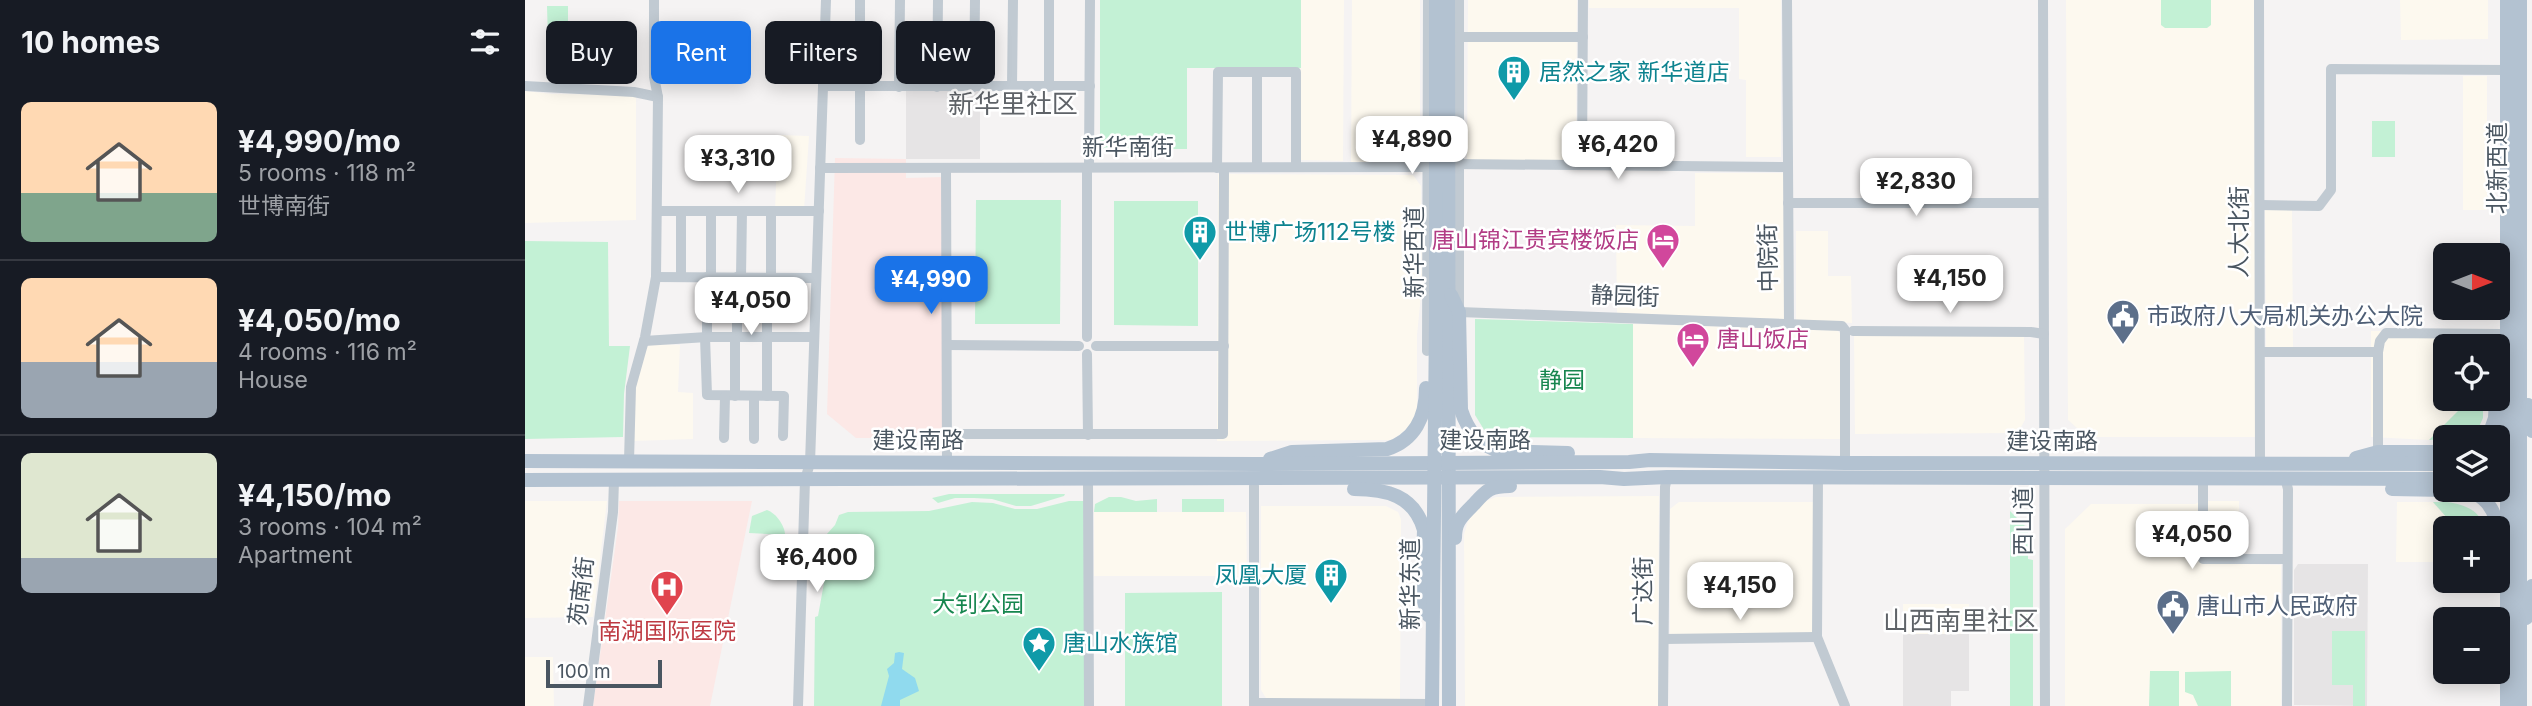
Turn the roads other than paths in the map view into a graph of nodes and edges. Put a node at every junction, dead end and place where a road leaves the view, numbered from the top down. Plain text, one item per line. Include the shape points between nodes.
1 (654, 0) edge
2 (826, 0) edge
3 (860, 0) edge
4 (900, 0) edge
5 (938, 0) edge
6 (975, 0) edge
7 (1013, 0) edge
8 (1049, 0) edge
9 (1090, 0) edge
10 (1428, 0) edge
11 (1436, 0) edge
12 (1448, 0) edge
13 (1459, 0) edge
14 (1583, 0) edge
15 (1787, 0) edge
16 (2043, 0) edge
17 (2259, 0) edge
18 (2507, 0) edge
19 (2520, 0) edge
20 (1458, 37) junction
21 (1583, 37) junction
22 (2507, 70) junction
23 (1257, 72) junction
24 (525, 86) edge
25 (823, 86) junction
26 (860, 86) junction
27 (1090, 86) junction
28 (899, 87) junction
29 (937, 87) junction
30 (974, 87) junction
31 (1012, 87) junction
32 (1049, 87) junction
33 (658, 97) junction
34 (860, 140) dead end
35 (1582, 164) junction
36 (1443, 166) junction
37 (1257, 167) junction
38 (1296, 167) junction
39 (1788, 167) junction
40 (820, 168) junction
41 (946, 168) junction
42 (1088, 168) junction
43 (1221, 168) junction
44 (1788, 202) junction
45 (2043, 203) junction
46 (2259, 205) junction
47 (657, 211) junction
48 (681, 211) junction
49 (711, 211) junction
50 (742, 211) junction
51 (771, 211) junction
52 (819, 211) junction
53 (2508, 243) edge
54 (656, 277) junction
55 (681, 277) junction
56 (709, 277) junction
57 (739, 278) junction
58 (769, 278) junction
59 (816, 278) junction
60 (1449, 292) junction
61 (1459, 312) junction
62 (2504, 320) edge
63 (2509, 320) edge
64 (1436, 322) junction
65 (1789, 325) junction
66 (2520, 328) junction
67 (1853, 331) dead end
68 (2043, 334) junction
69 (2501, 334) joint
70 (706, 337) junction
71 (736, 337) junction
72 (767, 337) junction
73 (814, 337) junction
74 (644, 341) junction
75 (947, 345) junction
76 (1087, 346) junction
77 (1224, 346) junction
78 (1427, 351) junction
79 (2260, 352) junction
80 (2378, 352) junction
81 (730, 396) junction
82 (754, 396) junction
83 (767, 396) junction
84 (2532, 431) edge
85 (947, 434) junction
86 (1088, 435) junction
87 (783, 436) dead end
88 (724, 438) dead end
89 (754, 439) dead end
90 (2378, 452) junction
91 (2433, 452) edge
92 (525, 454) edge
93 (1650, 460) junction
94 (525, 461) edge
95 (561, 461) junction
96 (629, 461) junction
97 (1441, 462) junction
98 (810, 463) junction
99 (947, 463) junction
100 (1845, 463) junction
101 (2334, 463) junction
102 (2514, 463) edge
103 (1255, 464) junction
104 (2043, 464) junction
105 (2260, 464) junction
106 (2433, 464) edge
107 (1667, 477) junction
108 (1818, 477) junction
109 (2203, 478) junction
110 (2285, 478) junction
111 (1088, 479) junction
112 (1231, 479) junction
113 (1441, 479) junction
114 (2043, 479) junction
115 (2433, 479) edge
116 (2514, 479) edge
117 (525, 480) edge
118 (614, 480) junction
119 (805, 480) junction
120 (1624, 480) junction
121 (2343, 480) junction
122 (1254, 486) junction
123 (2433, 490) edge
124 (2487, 502) edge
125 (2286, 559) junction
126 (2532, 586) edge
127 (1448, 606) junction
128 (2500, 607) edge
129 (2508, 607) edge
130 (1433, 630) junction
131 (1817, 637) junction
132 (1664, 639) junction
133 (2520, 653) junction
134 (2507, 684) edge
135 (1254, 705) edge
136 (1432, 705) edge
137 (588, 706) edge
138 (799, 706) edge
139 (1089, 706) edge
140 (1449, 706) edge
141 (1663, 706) edge
142 (1845, 706) edge
143 (2045, 706) edge
144 (2287, 706) edge
145 (2507, 706) edge
146 (2520, 706) edge

1 - 33 street
2 - 25 street
3 - 26 street
4 - 28 street
5 - 29 street
6 - 30 street
7 - 31 street
8 - 32 street
9 - 27 street
10 - 36 street
11 - 36 main road, 新华西道
12 - 36 main road, 新华西道
13 - 20 street
14 - 21 street
15 - 39 street, 中院街
16 - 45 street, 西山道
17 - 46 street, 人大北街
18 - 22 main road, 北新西道
19 - 66 main road, 北新西道
20 - 21 street
20 - 36 street
21 - 35 street
22 - 46 street via 2331,69 2331,190 2319,206
22 - 53 main road, 北新西道
23 - 37 street
23 - 38 street via 1296,72
23 - 43 street via 1218,72
24 - 33 street
25 - 26 street
25 - 40 street
26 - 28 street
26 - 34 street
27 - 32 street
27 - 42 street
28 - 29 street
29 - 30 street
30 - 31 street
31 - 32 street
33 - 47 street
35 - 36 street, 新华南街
35 - 39 street, 新华南街
36 - 38 street, 新华南街
36 - 60 main road, 新华西道
36 - 61 street
36 - 64 main road, 新华西道
36 - 78 street
37 - 38 street, 新华南街
37 - 43 street, 新华南街
39 - 44 street, 中院街
40 - 41 street, 新华南街
40 - 52 street
41 - 42 street, 新华南街
41 - 75 street
42 - 43 street, 新华南街
42 - 76 street
43 - 77 street
44 - 45 street
44 - 65 street, 中院街
45 - 68 street, 西山道
46 - 79 street, 人大北街
47 - 48 street
47 - 54 street
48 - 49 street
48 - 55 street
49 - 50 street
49 - 56 street
50 - 51 street
50 - 57 street
51 - 52 street
51 - 58 street
52 - 59 street
54 - 55 street
54 - 74 street
55 - 56 street
56 - 57 street
56 - 70 street
57 - 58 street
57 - 71 street
58 - 59 street
58 - 72 street
59 - 73 street
60 - 61 main road
60 - 97 main road, 新华西道
61 - 65 street, 静园街
61 - 93 main road via 1461,410 1466,425 1482,444 1500,451
62 - 69 main road
63 - 102 main road, 北新西道
64 - 78 main road
64 - 97 main road, 新华西道
65 - 100 street, 中院街 via 1842,326 1845,330
66 - 84 main road via 2528,348
66 - 102 main road, 北新西道
67 - 68 street
68 - 104 street, 西山道
69 - 80 street via 2386,333
70 - 71 street
70 - 74 street
70 - 81 street via 705,392
71 - 72 street
71 - 81 street
72 - 73 street
72 - 83 street
73 - 98 street
74 - 96 street via 631,387
75 - 76 street
75 - 85 street
76 - 77 street
76 - 86 street
77 - 86 street via 1223,434
78 - 103 main road via 1423,414 1412,434 1397,446 1292,452
79 - 80 street
79 - 105 street, 人大北街
80 - 90 street
81 - 82 street
81 - 88 street
82 - 83 street
82 - 89 street
83 - 87 street via 784,396
85 - 86 street
85 - 99 street
90 - 91 main road
90 - 101 main road
92 - 95 main road
93 - 97 main road, 建设南路
93 - 100 main road, 建设南路
94 - 95 main road, 建设南路
95 - 96 main road, 建设南路
96 - 98 main road, 建设南路
97 - 103 main road, 建设南路
97 - 113 main road, 新华东道
98 - 99 main road, 建设南路
98 - 119 street
99 - 103 main road, 建设南路
100 - 104 main road, 建设南路
101 - 105 main road, 建设南路
101 - 106 main road, 建设南路
102 - 116 main road
104 - 105 main road, 建设南路
104 - 114 street, 西山道
107 - 108 main road, 建设南路
107 - 120 main road, 建设南路
107 - 132 street, 广达街
108 - 114 main road, 建设南路
108 - 131 street
109 - 110 main road, 建设南路
109 - 114 main road, 建设南路
109 - 125 street via 2203,559
110 - 121 main road, 建设南路
110 - 125 street
111 - 112 main road, 建设南路
111 - 119 main road, 建设南路
111 - 139 street
112 - 113 main road, 建设南路
112 - 122 main road
113 - 120 main road, 建设南路
113 - 127 main road, 新华东道
113 - 130 main road, 新华东道
114 - 143 street, 西山道
115 - 121 main road, 建设南路
116 - 129 main road
116 - 133 main road
117 - 118 main road, 建设南路
118 - 119 main road, 建设南路
118 - 137 street, 苑南街
119 - 138 street
120 - 127 main road via 1588,486 1501,486 1482,493 1457,523 1454,584
121 - 123 main road via 2383,489
122 - 130 main road via 1378,489 1404,498 1424,530 1422,595
122 - 135 street
124 - 128 main road via 2498,527
125 - 144 street
126 - 133 main road
127 - 140 main road, 新华东道
130 - 136 main road, 新华东道
131 - 132 street
131 - 142 street
132 - 141 street, 广达街
133 - 146 main road
134 - 145 main road
135 - 136 street

